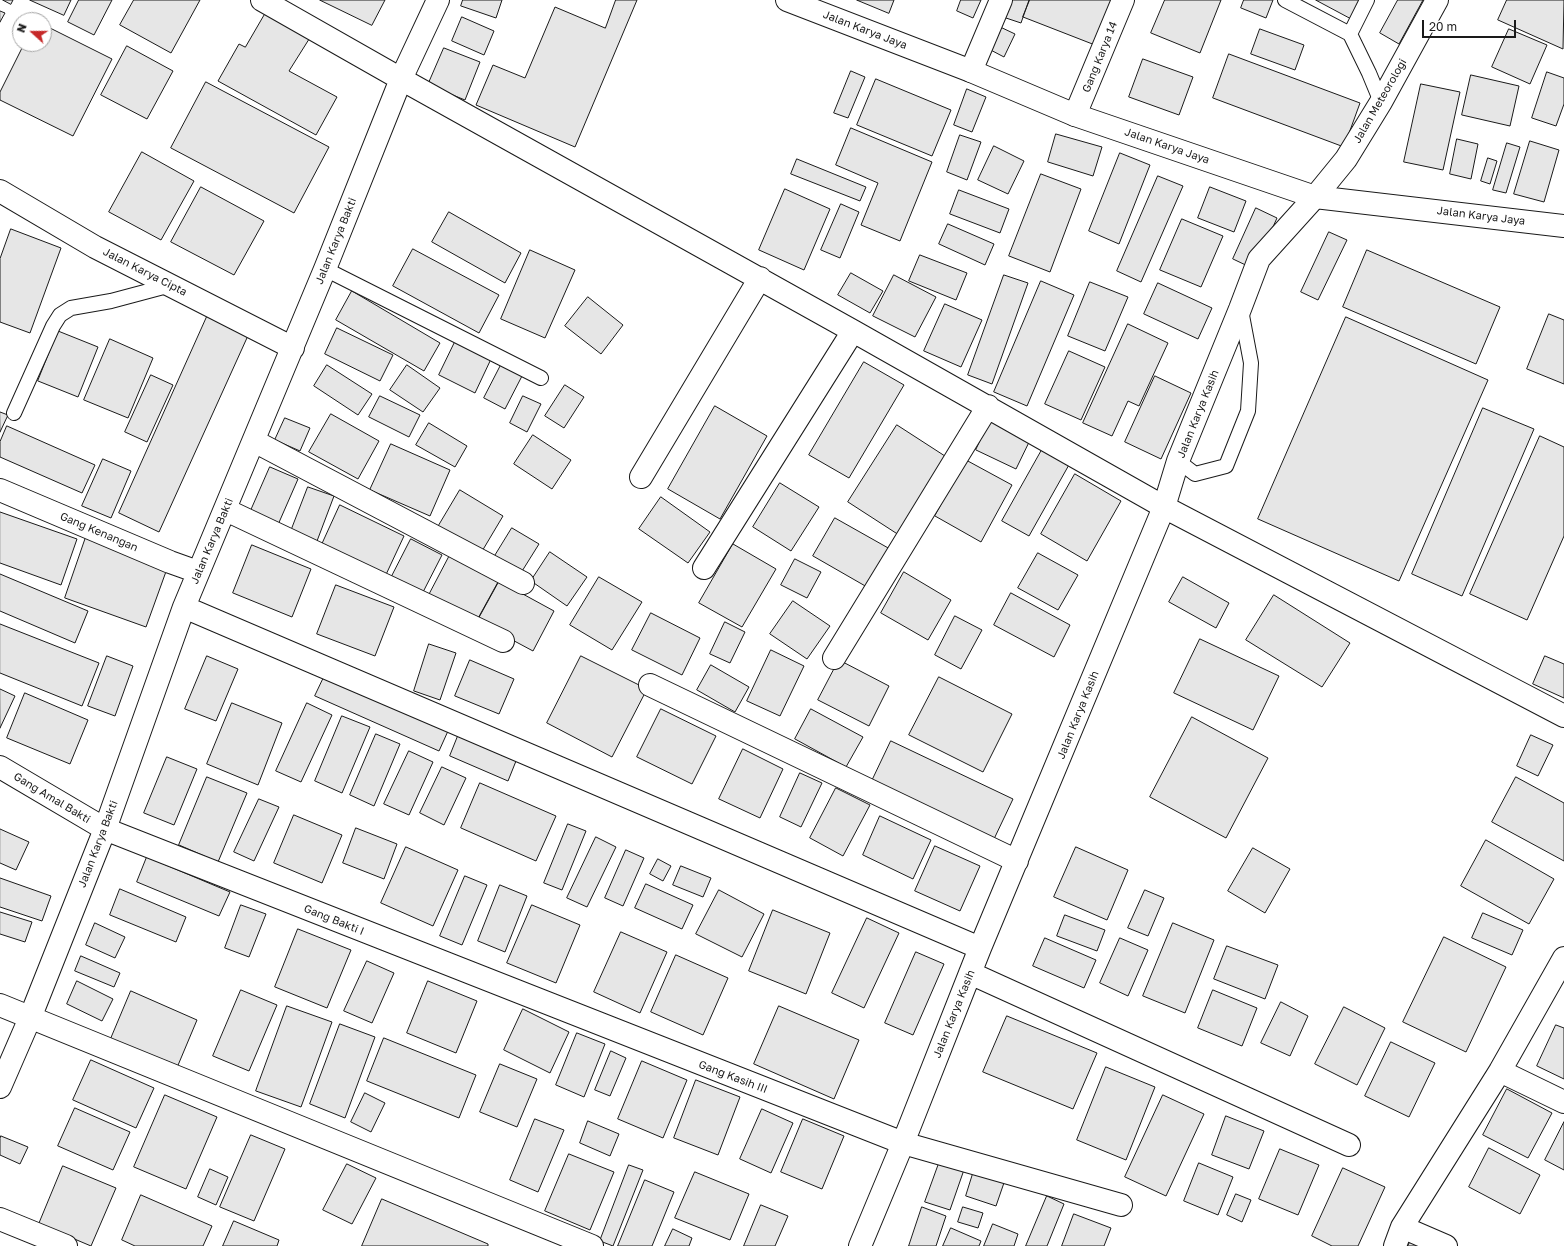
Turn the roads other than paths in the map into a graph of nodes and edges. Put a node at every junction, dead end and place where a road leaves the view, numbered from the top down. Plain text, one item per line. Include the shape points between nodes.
1 (262, 0) edge
2 (438, 0) edge
3 (787, 0) edge
4 (1001, 0) edge
5 (1123, 0) edge
6 (1285, 0) edge
7 (1367, 0) edge
8 (1437, 0) edge
9 (1350, 34) junction
10 (971, 70) junction
11 (401, 80) junction
12 (1381, 102) junction
13 (1075, 115) junction
14 (0, 191) edge
15 (1315, 197) junction
16 (1564, 226) edge
17 (326, 269) junction
18 (760, 278) junction
19 (171, 285) junction
20 (1240, 309) junction
21 (854, 331) junction
22 (293, 348) junction
23 (541, 378) dead end
24 (988, 406) junction
25 (14, 413) dead end
26 (254, 441) junction
27 (1178, 461) junction
28 (641, 477) dead end
29 (0, 490) edge
30 (1164, 506) junction
31 (226, 510) junction
32 (704, 568) dead end
33 (198, 572) junction
34 (523, 583) dead end
35 (184, 607) junction
36 (502, 641) dead end
37 (834, 658) dead end
38 (650, 685) dead end
39 (1564, 716) edge
40 (0, 767) edge
41 (105, 829) junction
42 (1017, 861) junction
43 (980, 948) junction
44 (1564, 958) edge
45 (970, 974) junction
46 (0, 1005) edge
47 (563, 1010) joint
48 (30, 1018) junction
49 (1500, 1071) junction
50 (0, 1086) edge
51 (1564, 1102) edge
52 (903, 1143) junction
53 (1349, 1145) dead end
54 (1121, 1205) dead end
55 (0, 1219) edge
56 (1398, 1237) edge
57 (66, 1246) edge
58 (592, 1246) edge
59 (860, 1246) edge
60 (1446, 1246) edge

1 - 11 street
2 - 11 street, Jalan Karya Bakti
3 - 10 street, Jalan Karya Jaya
4 - 10 street
5 - 13 street, Gang Karya 14
6 - 9 lane
7 - 9 lane
8 - 12 street, Jalan Meteorologi
9 - 12 lane
10 - 13 street, Jalan Karya Jaya
11 - 17 street, Jalan Karya Bakti
11 - 18 street
12 - 15 street, Jalan Meteorologi via 1346,159
13 - 15 street, Jalan Karya Jaya
14 - 19 street, Jalan Karya Cipta via 95,247
15 - 16 street, Jalan Karya Jaya
15 - 20 street, Jalan Karya Kasih via 1259,259
17 - 22 street, Jalan Karya Bakti
17 - 23 lane
18 - 21 street
18 - 28 street
19 - 22 street, Jalan Karya Cipta
19 - 25 lane via 111,301 71,308 60,315
20 - 27 street, Jalan Karya Kasih
20 - 27 lane via 1251,363 1248,411 1229,459 1226,466 1195,474
21 - 24 street
21 - 32 street
22 - 26 street, Jalan Karya Bakti
24 - 30 street
24 - 37 street
26 - 31 street, Jalan Karya Bakti
26 - 34 street
27 - 30 street, Jalan Karya Kasih
29 - 33 street, Gang Kenangan
30 - 39 street
30 - 42 street, Jalan Karya Kasih
31 - 33 street, Jalan Karya Bakti
31 - 36 street
33 - 35 street, Jalan Karya Bakti
35 - 41 street, Jalan Karya Bakti
35 - 43 street
38 - 42 street
40 - 41 street, Gang Amal Bakti
41 - 47 street, Gang Bakti I
41 - 48 street, Jalan Karya Bakti
42 - 43 street, Jalan Karya Kasih
43 - 45 street, Jalan Karya Kasih
44 - 49 street
45 - 52 street, Jalan Karya Kasih
45 - 53 street
46 - 48 street
47 - 52 street, Gang Kasih III
48 - 50 street, Jalan Karya Bakti
48 - 58 street
49 - 51 street
49 - 56 street
52 - 54 street, Gang Kasih III
52 - 59 street, Jalan Karya Kasih
55 - 57 street
56 - 60 street

